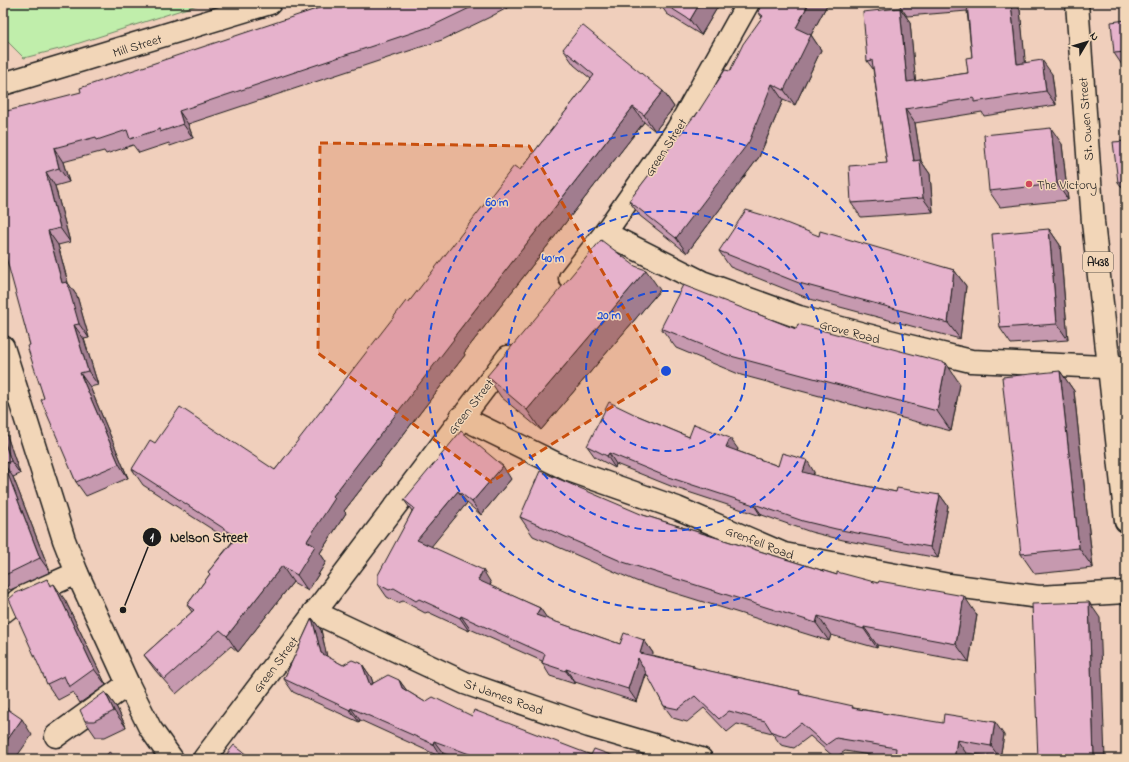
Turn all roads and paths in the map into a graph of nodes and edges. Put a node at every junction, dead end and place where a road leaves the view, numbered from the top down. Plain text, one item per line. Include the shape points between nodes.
1 (270, 3) edge
2 (748, 3) edge
3 (1077, 3) edge
4 (3, 84) edge
5 (605, 233) junction
6 (557, 294) edge
7 (519, 344) edge
8 (3, 348) edge
9 (1118, 368) edge
10 (461, 417) junction
11 (1126, 521) edge
12 (77, 573) junction
13 (1126, 592) edge
14 (3, 612) edge
15 (314, 612) junction
16 (128, 684) junction
17 (56, 736) dead end
18 (172, 759) edge
19 (204, 759) edge
20 (701, 759) edge

1 - 4 main road, Mill Street
2 - 5 main road, Green Street via 677,130
3 - 9 main road, St. Owen Street / A438 via 1093,222
5 - 6 main road, Green Street
5 - 9 main road, Grove Road via 702,282 806,319 971,361
7 - 10 main road, Green Street
8 - 12 main road
9 - 11 main road, St. Owen Street / A438
10 - 13 main road, Grenfell Road via 569,470 677,508 784,554 949,585 1039,597
10 - 15 main road, Green Street
12 - 14 main road via 21,598
12 - 16 main road
15 - 19 main road, Green Street
15 - 20 main road, St James Road via 465,683 589,726
16 - 17 main road
16 - 18 main road via 150,728

